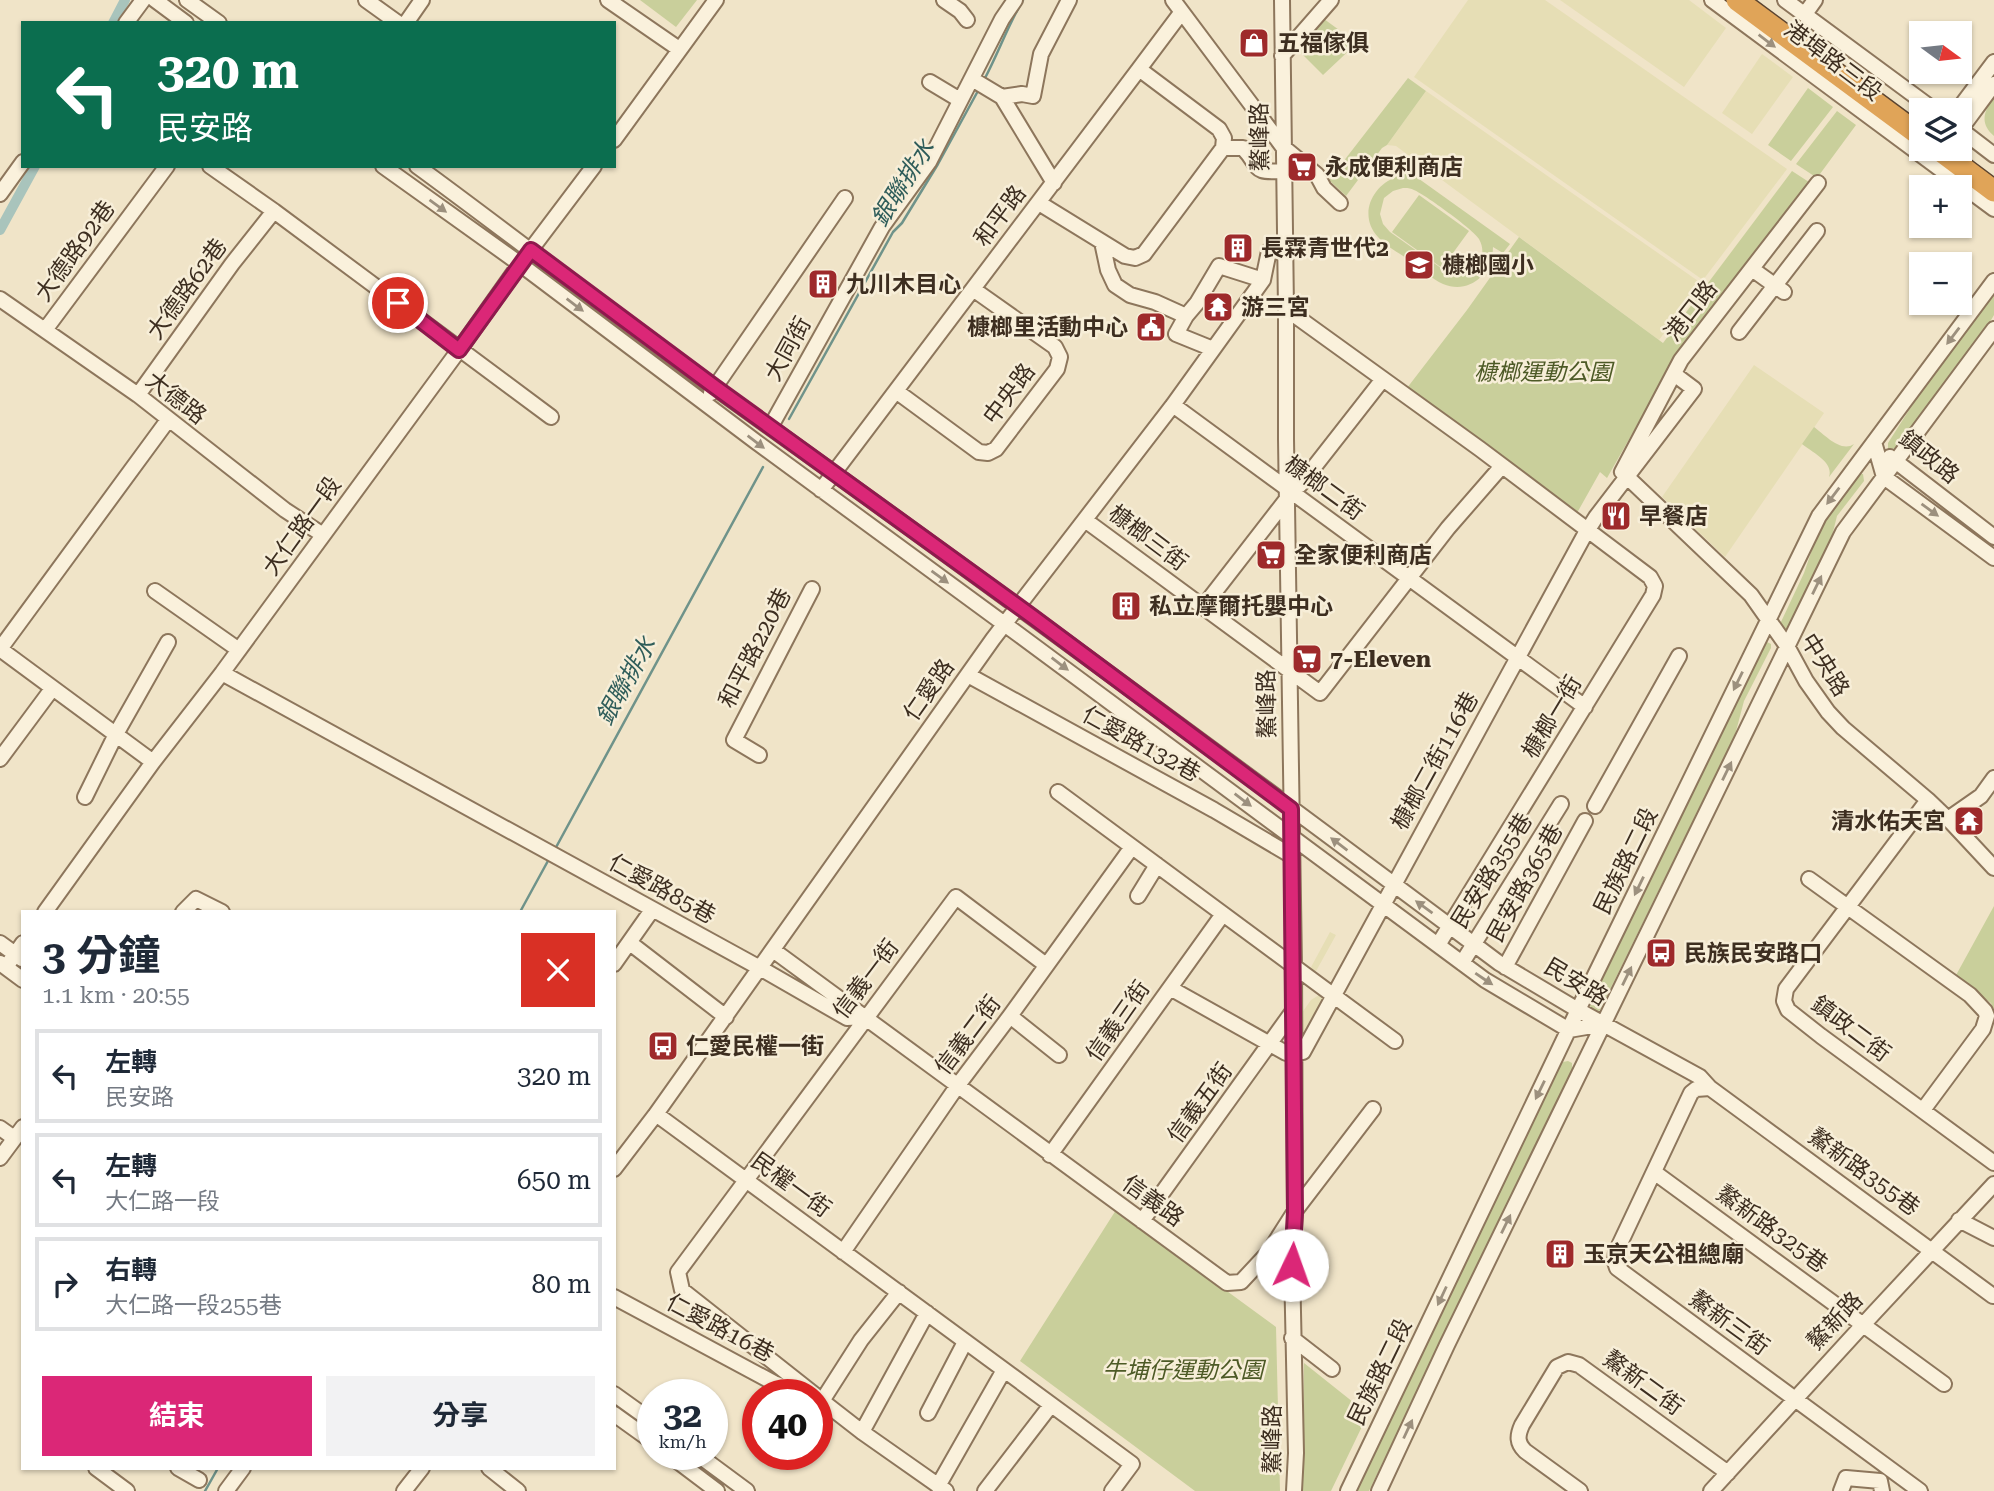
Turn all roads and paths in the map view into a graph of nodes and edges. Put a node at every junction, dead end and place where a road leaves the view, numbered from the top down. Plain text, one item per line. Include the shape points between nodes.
1 (143, 0) edge
2 (155, 0) edge
3 (187, 0) edge
4 (366, 0) edge
5 (422, 0) edge
6 (608, 0) edge
7 (716, 0) edge
8 (944, 0) edge
9 (1015, 0) edge
10 (1069, 0) edge
11 (1282, 0) edge
12 (1331, 0) edge
13 (1712, 0) edge
14 (1737, 0) edge
15 (1761, 0) edge
16 (1785, 0) edge
17 (1815, 0) edge
18 (1177, 6) edge
19 (1804, 14) junction
20 (967, 20) dead end
21 (127, 21) edge
22 (183, 21) edge
23 (216, 21) edge
24 (395, 21) edge
25 (407, 21) edge
26 (679, 49) junction
27 (1282, 56) junction
28 (1994, 62) edge
29 (1139, 69) junction
30 (972, 79) junction
31 (930, 82) dead end
32 (1994, 84) edge
33 (997, 94) junction
34 (1918, 98) edge
35 (1967, 98) edge
36 (960, 100) junction
37 (1909, 109) edge
38 (1972, 114) edge
39 (1909, 127) edge
40 (616, 137) edge
41 (1972, 140) edge
42 (1283, 147) junction
43 (1223, 148) junction
44 (1972, 152) edge
45 (1994, 159) edge
46 (1954, 161) edge
47 (21, 165) edge
48 (166, 168) edge
49 (213, 168) edge
50 (386, 168) edge
51 (420, 168) edge
52 (592, 168) edge
53 (1284, 172) junction
54 (1054, 183) junction
55 (1818, 183) dead end
56 (1994, 191) edge
57 (0, 194) edge
58 (845, 198) dead end
59 (1039, 203) junction
60 (1340, 203) dead end
61 (1994, 209) edge
62 (274, 211) junction
63 (1817, 231) dead end
64 (1102, 242) junction
65 (531, 250) junction
66 (1285, 252) junction
67 (520, 264) junction
68 (1752, 269) junction
69 (1263, 280) junction
70 (1994, 281) edge
71 (974, 289) junction
72 (1780, 289) junction
73 (0, 299) edge
74 (1286, 309) junction
75 (1186, 316) junction
76 (1994, 329) edge
77 (45, 330) junction
78 (1739, 332) dead end
79 (1213, 349) junction
80 (459, 350) junction
81 (1674, 374) junction
82 (1383, 379) junction
83 (715, 387) junction
84 (896, 391) junction
85 (138, 395) junction
86 (705, 402) junction
87 (1173, 404) junction
88 (551, 417) dead end
89 (168, 420) junction
90 (771, 426) junction
91 (1874, 442) junction
92 (1895, 462) junction
93 (1502, 466) junction
94 (834, 473) junction
95 (1627, 477) junction
96 (1884, 477) junction
97 (821, 490) junction
98 (1286, 494) junction
99 (1086, 520) junction
100 (1588, 531) junction
101 (323, 535) junction
102 (1994, 537) edge
103 (1994, 558) edge
104 (1409, 579) junction
105 (812, 589) dead end
106 (155, 591) dead end
107 (1018, 607) junction
108 (1203, 607) junction
109 (1768, 620) junction
110 (1005, 624) junction
111 (168, 642) dead end
112 (1787, 646) junction
113 (0, 649) edge
114 (239, 650) junction
115 (1679, 656) dead end
116 (1517, 658) junction
117 (1289, 670) junction
118 (222, 673) junction
119 (968, 675) junction
120 (52, 689) junction
121 (1585, 707) junction
122 (117, 734) junction
123 (759, 755) dead end
124 (0, 759) edge
125 (153, 762) junction
126 (1994, 778) edge
127 (1058, 792) dead end
128 (85, 797) dead end
129 (1928, 800) junction
130 (1561, 804) dead end
131 (1595, 806) dead end
132 (1291, 809) junction
133 (1948, 819) junction
134 (1585, 821) dead end
135 (1292, 837) junction
136 (1132, 847) junction
137 (1292, 856) junction
138 (1157, 866) junction
139 (1994, 868) edge
140 (1808, 879) dead end
141 (1394, 885) junction
142 (1138, 896) dead end
143 (1383, 904) junction
144 (1847, 906) junction
145 (47, 910) edge
146 (185, 910) edge
147 (218, 910) edge
148 (652, 910) junction
149 (1223, 914) junction
150 (1450, 926) junction
151 (0, 943) edge
152 (630, 943) junction
153 (1474, 944) junction
154 (1438, 945) junction
155 (773, 950) junction
156 (20, 953) edge
157 (616, 961) edge
158 (1462, 962) junction
159 (3, 965) edge
160 (1046, 965) junction
161 (1293, 966) junction
162 (1505, 967) junction
163 (761, 968) junction
164 (21, 979) edge
165 (1170, 988) junction
166 (1334, 996) junction
167 (1578, 1010) junction
168 (1293, 1011) junction
169 (1010, 1016) junction
170 (726, 1017) junction
171 (865, 1017) junction
172 (1604, 1024) junction
173 (1569, 1030) junction
174 (1395, 1041) dead end
175 (1270, 1044) junction
176 (1294, 1052) junction
177 (1059, 1055) dead end
178 (958, 1085) junction
179 (1710, 1088) junction
180 (1373, 1109) dead end
181 (1923, 1110) junction
182 (656, 1114) junction
183 (0, 1128) edge
184 (18, 1133) edge
185 (1050, 1154) junction
186 (0, 1158) edge
187 (1994, 1163) edge
188 (616, 1166) edge
189 (1654, 1172) junction
190 (745, 1179) junction
191 (1994, 1184) edge
192 (1295, 1212) junction
193 (1959, 1220) junction
194 (1142, 1221) junction
195 (1994, 1238) edge
196 (1932, 1250) junction
197 (843, 1251) junction
198 (899, 1293) junction
199 (1993, 1296) edge
200 (616, 1298) edge
201 (927, 1313) junction
202 (1863, 1324) junction
203 (1292, 1338) junction
204 (965, 1342) junction
205 (1332, 1369) dead end
206 (1004, 1370) junction
207 (765, 1379) edge
208 (794, 1379) edge
209 (832, 1379) edge
210 (1944, 1384) dead end
211 (616, 1395) edge
212 (1795, 1399) junction
213 (1051, 1405) junction
214 (833, 1410) edge
215 (637, 1411) edge
216 (928, 1413) dead end
217 (616, 1415) edge
218 (637, 1431) edge
219 (862, 1432) junction
220 (99, 1470) edge
221 (182, 1470) edge
222 (242, 1470) edge
223 (420, 1470) edge
224 (491, 1470) edge
225 (689, 1470) edge
226 (718, 1470) edge
227 (1728, 1473) junction
228 (199, 1480) dead end
229 (942, 1488) edge
230 (512, 1489) edge
231 (127, 1491) edge
232 (226, 1491) edge
233 (404, 1491) edge
234 (717, 1491) edge
235 (747, 1491) edge
236 (985, 1491) edge
237 (1112, 1491) edge
238 (1294, 1491) edge
239 (1348, 1491) edge
240 (1379, 1491) edge
241 (1580, 1491) edge
242 (1711, 1491) edge
243 (1841, 1491) edge
244 (1882, 1491) edge
245 (1920, 1491) edge

1 - 21 street
2 - 22 street
3 - 23 street
4 - 24 street
5 - 25 street
6 - 26 street
7 - 26 street
8 - 20 street
9 - 30 street
10 - 33 street via 1041,54 1033,96
11 - 27 street, 鰲峰路
12 - 27 street
13 -> 61 street, 港埠路三段
14 - 39 highway
15 - 37 highway
16 - 19 street, 港埠路三段
17 - 19 street
18 - 29 street, 和平路
18 - 42 street
19 - 34 street, 港埠路三段
26 - 40 street
27 - 42 street, 鰲峰路
28 - 35 street
29 - 43 street via 1219,129
29 - 54 street, 和平路
30 - 33 street
30 - 36 street, 大同街
31 - 36 street
32 - 38 street
33 - 54 street
36 - 90 street, 大同街 via 929,162 887,220
41 - 45 street
42 - 53 street, 鰲峰路
42 - 60 street via 1317,175
43 - 53 street via 1243,148 1261,170
43 - 64 street via 1144,254 1125,256
44 - 45 highway
46 - 56 highway
47 - 57 street
48 - 77 street, 大德路92巷
49 - 62 street
50 -> 67 street, 民安路
51 - 65 street, 民安路
52 - 65 street, 大仁路一段
53 - 66 street, 鰲峰路
54 - 59 street, 和平路
55 - 68 street, 港口路
58 - 83 street, 大同街
59 - 64 street
59 - 71 street, 和平路
62 - 80 street
62 - 85 street, 大德路62巷
63 - 72 street
64 - 75 street via 1115,285
65 - 67 street, 大仁路一段
65 - 83 street, 民安路
66 - 69 street, 仁愛路 via 1269,251
66 - 74 street, 鰲峰路
67 - 80 street, 大仁路一段
67 -> 86 street, 民安路
68 - 72 street
68 - 81 street, 港口路
69 - 75 street via 1219,267
69 - 79 street, 仁愛路
70 -> 91 street, 民族路二段
71 - 84 street, 和平路
71 - 84 street, 中央路 via 1055,347 1060,357 1057,369 996,449 979,452
72 - 78 street
73 - 77 street, 大德路
74 - 82 street, 槺榔一街
74 - 98 street, 鰲峰路
75 - 79 street via 1176,334
76 - 92 street
77 - 85 street, 大德路
79 - 87 street, 仁愛路
80 - 88 street
80 - 101 street, 大仁路一段
81 - 95 street, 港口路 via 1622,472
81 - 95 street via 1694,389
82 - 93 street, 槺榔一街
82 - 98 street via 1300,485
83 - 86 street, 大同街
83 - 90 street, 民安路
84 - 94 street, 和平路
85 - 89 street, 大德路
86 -> 97 street, 民安路
87 - 98 street, 槺榔二街
87 - 99 street, 仁愛路
89 - 101 street, 大德路
89 - 113 street
90 - 94 street, 民安路
91 - 92 street, 鎮政路
91 - 96 street, 鎮政路
91 -> 109 street, 民族路二段 via 1819,516
92 - 96 street
92 - 102 street, 鎮政路
93 - 100 street, 槺榔一街
93 - 104 street
94 - 97 street, 和平路
94 - 107 street, 民安路
95 - 100 street
95 - 109 street, 中央路 via 1751,595
96 -> 103 street, 鎮政路
112 -> 96 street via 1843,532
97 -> 110 street, 民安路
98 - 104 street, 槺榔二街
98 - 108 street
98 - 117 street, 鰲峰路
99 - 107 street, 仁愛路
99 - 108 street, 槺榔三街
100 - 116 street, 槺榔二街116巷
100 - 121 street, 槺榔一街 via 1650,577 1654,586 1653,595
101 - 114 street, 大仁路一段
104 - 116 street, 槺榔二街
104 - 117 street, 槺榔三街 via 1320,693
105 - 123 street, 和平路220巷 via 734,740
106 - 114 street
107 - 110 street, 仁愛路
107 - 132 street, 民安路
108 - 117 street, 槺榔三街
109 - 112 street, 中央路
109 -> 167 street, 民族路二段
110 - 119 street, 仁愛路
110 -> 135 street, 民安路
111 - 122 street
112 - 129 street, 中央路 via 1832,717
172 -> 112 street
113 - 120 street
114 - 118 street, 大仁路一段
115 - 131 street
116 - 121 street, 槺榔二街
116 - 141 street, 槺榔二街116巷
117 - 132 street, 鰲峰路
118 - 125 street, 大仁路一段
118 - 148 street, 仁愛路85巷
119 - 137 street, 仁愛路132巷
119 - 155 street, 仁愛路
120 - 122 street
120 - 124 street
121 - 150 street, 槺榔一街
122 - 125 street
122 - 128 street
125 - 145 street, 大仁路一段
126 - 133 street via 1981,796
127 - 136 street
129 - 133 street, 中央路
129 - 144 street, 鎮政二街
130 - 153 street, 民安路355巷
132 - 135 street, 鰲峰路
141 -> 132 street, 民安路
133 - 139 street, 中央路
134 - 162 street, 民安路365巷
135 - 137 street, 鰲峰路
135 - 143 street, 民安路
136 - 138 street
136 - 160 street, 信義二街
137 - 161 street, 鰲峰路
138 - 142 street
138 - 149 street
140 - 144 street
141 - 143 street, 槺榔二街116巷
150 -> 141 street, 民安路
143 - 154 street, 民安路
143 - 166 street, 槺榔二街116巷
144 - 181 street, 鎮政二街 via 1786,989 1784,1001 1788,1010 1821,1036
144 - 181 street via 1970,995 1987,1016 1983,1029
146 - 147 street via 196,899
148 - 152 street
148 - 163 street, 仁愛路85巷
149 - 161 street
149 - 165 street, 信義三街
150 - 153 street, 民安路
150 - 154 street, 槺榔一街
151 - 156 street
152 - 157 street
152 - 170 street
153 - 158 street, 民安路355巷
153 - 162 street, 民安路
154 - 158 street, 民安路
155 - 163 street, 仁愛路
155 - 171 street, 信義路
156 - 159 street
158 -> 173 street, 民安路
159 - 164 street
160 - 169 street, 信義二街
160 - 171 street, 信義一街 via 956,897
161 - 166 street
161 - 168 street, 鰲峰路
162 - 167 street, 民安路
163 - 170 street, 仁愛路
163 - 171 street, 信義路 via 846,1018
165 - 175 street
165 - 185 street, 信義三街
166 - 174 street
166 - 176 street, 槺榔二街116巷 via 1303,1052
167 - 172 street, 民安路
167 - 173 street, 民族路二段
168 - 175 street, 信義五街
168 - 176 street, 鰲峰路
169 - 177 street
169 - 178 street, 信義二街
170 - 182 street, 仁愛路
171 - 178 street, 信義路
171 - 190 street, 信義一街
172 - 173 street, 民安路
172 - 179 street, 鰲新路355巷 via 1700,1077
240 -> 172 street
173 -> 239 street, 民族路二段
175 - 176 street
175 - 194 street, 信義五街
176 - 192 street, 鰲峰路
178 - 185 street, 信義路
178 - 197 street, 信義二街
179 - 189 street, 鰲新三街 via 1691,1093
179 - 196 street, 鰲新路355巷
180 - 192 street, 信義路
181 - 187 street, 鎮政二街
182 - 188 street, 仁愛路
182 - 190 street, 民權一街
183 - 184 street
184 - 186 street
185 - 194 street, 信義路
189 - 202 street, 鰲新路325巷
189 - 212 street, 鰲新三街 via 1616,1252 1617,1268
190 - 197 street, 民權一街
190 - 208 street, 信義一街 via 678,1272 682,1290
191 - 193 street, 鰲新路
192 - 194 street, 信義路 via 1269,1252 1241,1282 1227,1283
192 - 203 street, 鰲峰路
193 - 195 street
193 - 196 street, 鰲新路
196 - 199 street, 鰲新路355巷
196 - 202 street, 鰲新路
197 - 198 street, 民權一街
198 - 201 street, 民權一街
198 - 209 street
200 - 207 street, 仁愛路16巷
201 - 204 street, 民權一街
201 - 219 street
202 - 210 street, 鰲新路325巷
202 - 212 street, 鰲新路
203 - 205 street
203 - 238 street, 鰲峰路
204 - 206 street, 民權一街
204 - 216 street
206 - 213 street, 民權一街
206 - 229 street
211 - 215 street
212 - 227 street, 鰲新路
212 - 245 street, 鰲新三街
213 - 236 street
213 - 237 street, 民權一街 via 1132,1464
214 - 219 street
217 - 218 street
219 - 229 street
220 - 231 street
221 - 228 street
222 - 232 street
223 - 233 street
224 - 230 street
225 - 234 street
226 - 235 street
227 - 241 street, 鰲新二街 via 1573,1362 1562,1363 1518,1433 1520,1446
227 - 242 street, 鰲新路
243 - 244 street via 1846,1478 1880,1481

